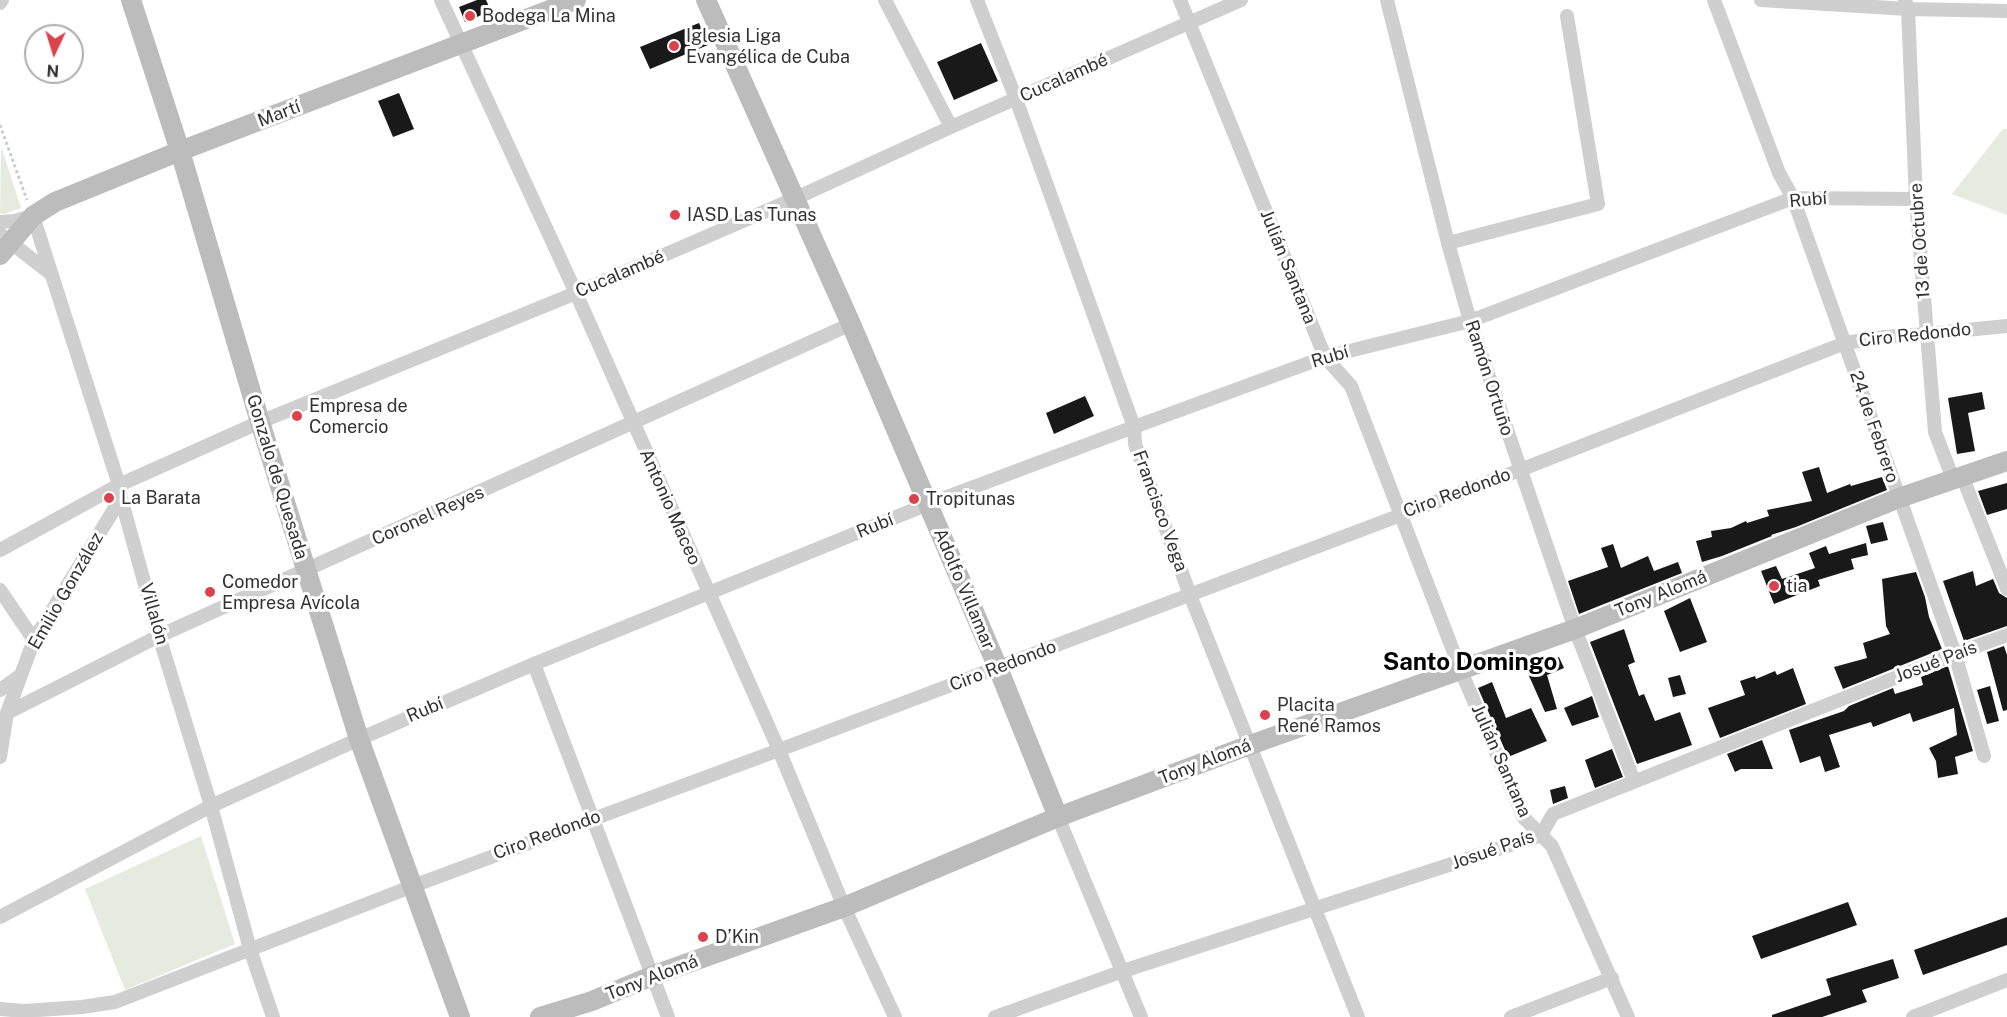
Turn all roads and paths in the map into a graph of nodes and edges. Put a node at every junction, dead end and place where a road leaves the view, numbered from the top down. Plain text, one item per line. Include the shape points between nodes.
1 (131, 0) edge
2 (441, 0) edge
3 (576, 0) edge
4 (706, 0) edge
5 (885, 0) edge
6 (977, 0) edge
7 (1180, 0) edge
8 (1241, 0) edge
9 (1387, 0) edge
10 (1714, 0) edge
11 (1761, 0) edge
12 (1906, 4) edge
13 (2007, 11) edge
14 (1567, 16) dead end
15 (1188, 22) junction
16 (461, 44) junction
17 (1016, 99) junction
18 (0, 125) edge
19 (951, 127) junction
20 (180, 152) junction
21 (796, 198) junction
22 (1793, 198) junction
23 (1916, 199) junction
24 (33, 216) junction
25 (0, 222) edge
26 (1448, 243) junction
27 (3, 244) edge
28 (51, 274) junction
29 (576, 293) junction
30 (1470, 321) junction
31 (851, 324) junction
32 (2007, 326) edge
33 (1926, 334) junction
34 (1845, 343) junction
35 (1325, 357) junction
36 (260, 422) junction
37 (633, 424) junction
38 (1134, 427) junction
39 (2007, 461) edge
40 (1520, 470) junction
41 (1958, 477) junction
42 (120, 491) junction
43 (1899, 498) junction
44 (928, 504) junction
45 (1400, 514) junction
46 (0, 550) edge
47 (306, 571) junction
48 (2007, 589) edge
49 (0, 590) edge
50 (709, 594) junction
51 (1190, 595) junction
52 (1575, 629) junction
53 (159, 636) junction
54 (2007, 637) edge
55 (34, 640) junction
56 (1955, 654) junction
57 (534, 664) junction
58 (998, 668) junction
59 (1461, 671) junction
60 (21, 675) junction
61 (0, 690) edge
62 (7, 713) junction
63 (359, 739) junction
64 (1250, 745) junction
65 (779, 750) junction
66 (1984, 756) dead end
67 (0, 757) edge
68 (1635, 781) junction
69 (210, 806) junction
70 (1058, 817) junction
71 (592, 819) junction
72 (1541, 835) junction
73 (413, 886) junction
74 (843, 907) junction
75 (1314, 908) junction
76 (2, 916) edge
77 (250, 949) junction
78 (1123, 971) junction
79 (652, 976) junction
80 (1612, 978) junction
81 (2007, 980) edge
82 (0, 1009) edge
83 (273, 1017) edge
84 (460, 1017) edge
85 (540, 1017) edge
86 (668, 1017) edge
87 (895, 1017) edge
88 (995, 1017) edge
89 (1141, 1017) edge
90 (1358, 1017) edge
91 (1511, 1017) edge
92 (1628, 1017) edge
93 (1913, 1017) edge

1 - 20 street, Gonzalo de Quesada
2 - 16 street, Antonio Maceo
3 - 16 street, Martí
4 - 21 street, Adolfo Villamar
5 - 19 street
6 - 17 street, Francisco Vega
7 - 15 street, Julián Santana
8 - 15 street, Cucalambé
9 - 26 street, Ramón Ortuño
10 - 22 street, 24 de Febrero via 1779,172
11 - 12 street
12 - 13 street
12 - 23 street, 13 de Octubre
14 - 26 street via 1598,204
15 - 17 street, Cucalambé
15 - 35 street, Julián Santana
16 - 20 street, Martí
16 - 29 street, Antonio Maceo
17 - 19 street, Cucalambé
17 - 38 street, Francisco Vega
18 - 24 path
19 - 21 street, Cucalambé
20 - 24 street, Martí via 55,202
20 - 36 street, Gonzalo de Quesada
21 - 29 street, Cucalambé
21 - 31 street, Adolfo Villamar
22 - 23 street, Rubí
22 - 30 street, Rubí
22 - 34 street, 24 de Febrero
23 - 33 street, 13 de Octubre
24 - 25 street
24 - 27 street, Martí
24 - 28 street, Villalón
26 - 30 street, Ramón Ortuño
27 - 28 street
28 - 42 street, Villalón
29 - 36 street, Cucalambé
29 - 37 street, Antonio Maceo
30 - 35 street, Rubí
30 - 40 street, Ramón Ortuño
31 - 37 street, Coronel Reyes
31 - 44 street, Adolfo Villamar
32 - 33 street, Ciro Redondo
33 - 34 street, Ciro Redondo
33 - 41 street, 13 de Octubre via 1935,432
34 - 40 street, Ciro Redondo
34 - 43 street, 24 de Febrero
35 - 38 street, Rubí
35 - 45 street, Julián Santana via 1351,387
36 - 42 street, Cucalambé
36 - 47 street, Gonzalo de Quesada
37 - 47 street, Coronel Reyes
37 - 50 street, Antonio Maceo
38 - 44 street, Rubí
38 - 51 street, Francisco Vega via 1135,444
39 - 41 street, Tony Alomá
40 - 45 street, Ciro Redondo
40 - 52 street, Ramón Ortuño
41 - 43 street, Tony Alomá
41 - 48 street, 13 de Octubre
42 - 46 street, Cucalambé
42 - 53 street, Villalón
42 - 55 street, Emilio González
43 - 52 street, Tony Alomá
43 - 56 street, 24 de Febrero
44 - 50 street, Rubí
44 - 58 street, Adolfo Villamar
45 - 51 street, Ciro Redondo
45 - 59 street, Julián Santana
47 - 53 street, Coronel Reyes
47 - 63 street, Gonzalo de Quesada
49 - 55 street
50 - 57 street, Rubí
50 - 65 street, Antonio Maceo
51 - 58 street, Ciro Redondo
51 - 64 street, Francisco Vega
52 - 59 street, Tony Alomá
52 - 68 street, Ramón Ortuño
53 - 62 street, Coronel Reyes
53 - 69 street, Villalón
54 - 56 street, Josué País
55 - 60 street, Emilio González
56 - 66 street, 24 de Febrero
56 - 68 street, Josué País
57 - 63 street, Rubí
57 - 71 street
58 - 65 street, Ciro Redondo
58 - 70 street, Adolfo Villamar
59 - 64 street, Tony Alomá
59 - 72 street, Julián Santana via 1524,818
60 - 61 street
60 - 62 street, Emilio González
62 - 67 street, Emilio González
63 - 69 street, Rubí
63 - 73 street, Gonzalo de Quesada
64 - 70 street, Tony Alomá
64 - 75 street, Francisco Vega
65 - 71 street, Ciro Redondo
65 - 74 street, Antonio Maceo
68 - 72 street, Josué País via 1553,814
69 - 76 street, Rubí
69 - 77 street, Villalón
70 - 74 street, Tony Alomá
70 - 78 street, Adolfo Villamar
71 - 73 street, Ciro Redondo
71 - 79 street
72 - 75 street, Josué País
72 - 80 street, Julián Santana via 1552,846
73 - 77 street, Ciro Redondo
73 - 84 street, Gonzalo de Quesada
74 - 79 street, Tony Alomá
74 - 87 street, Antonio Maceo
75 - 78 street, Josué País
75 - 90 street, Francisco Vega
77 - 82 street, Ciro Redondo via 115,1002 58,1009
77 - 83 street, Villalón
78 - 88 street, Josué País
78 - 89 street, Adolfo Villamar
79 - 85 street, Tony Alomá
79 - 86 street
80 - 91 street
80 - 92 street, Julián Santana
81 - 93 street

